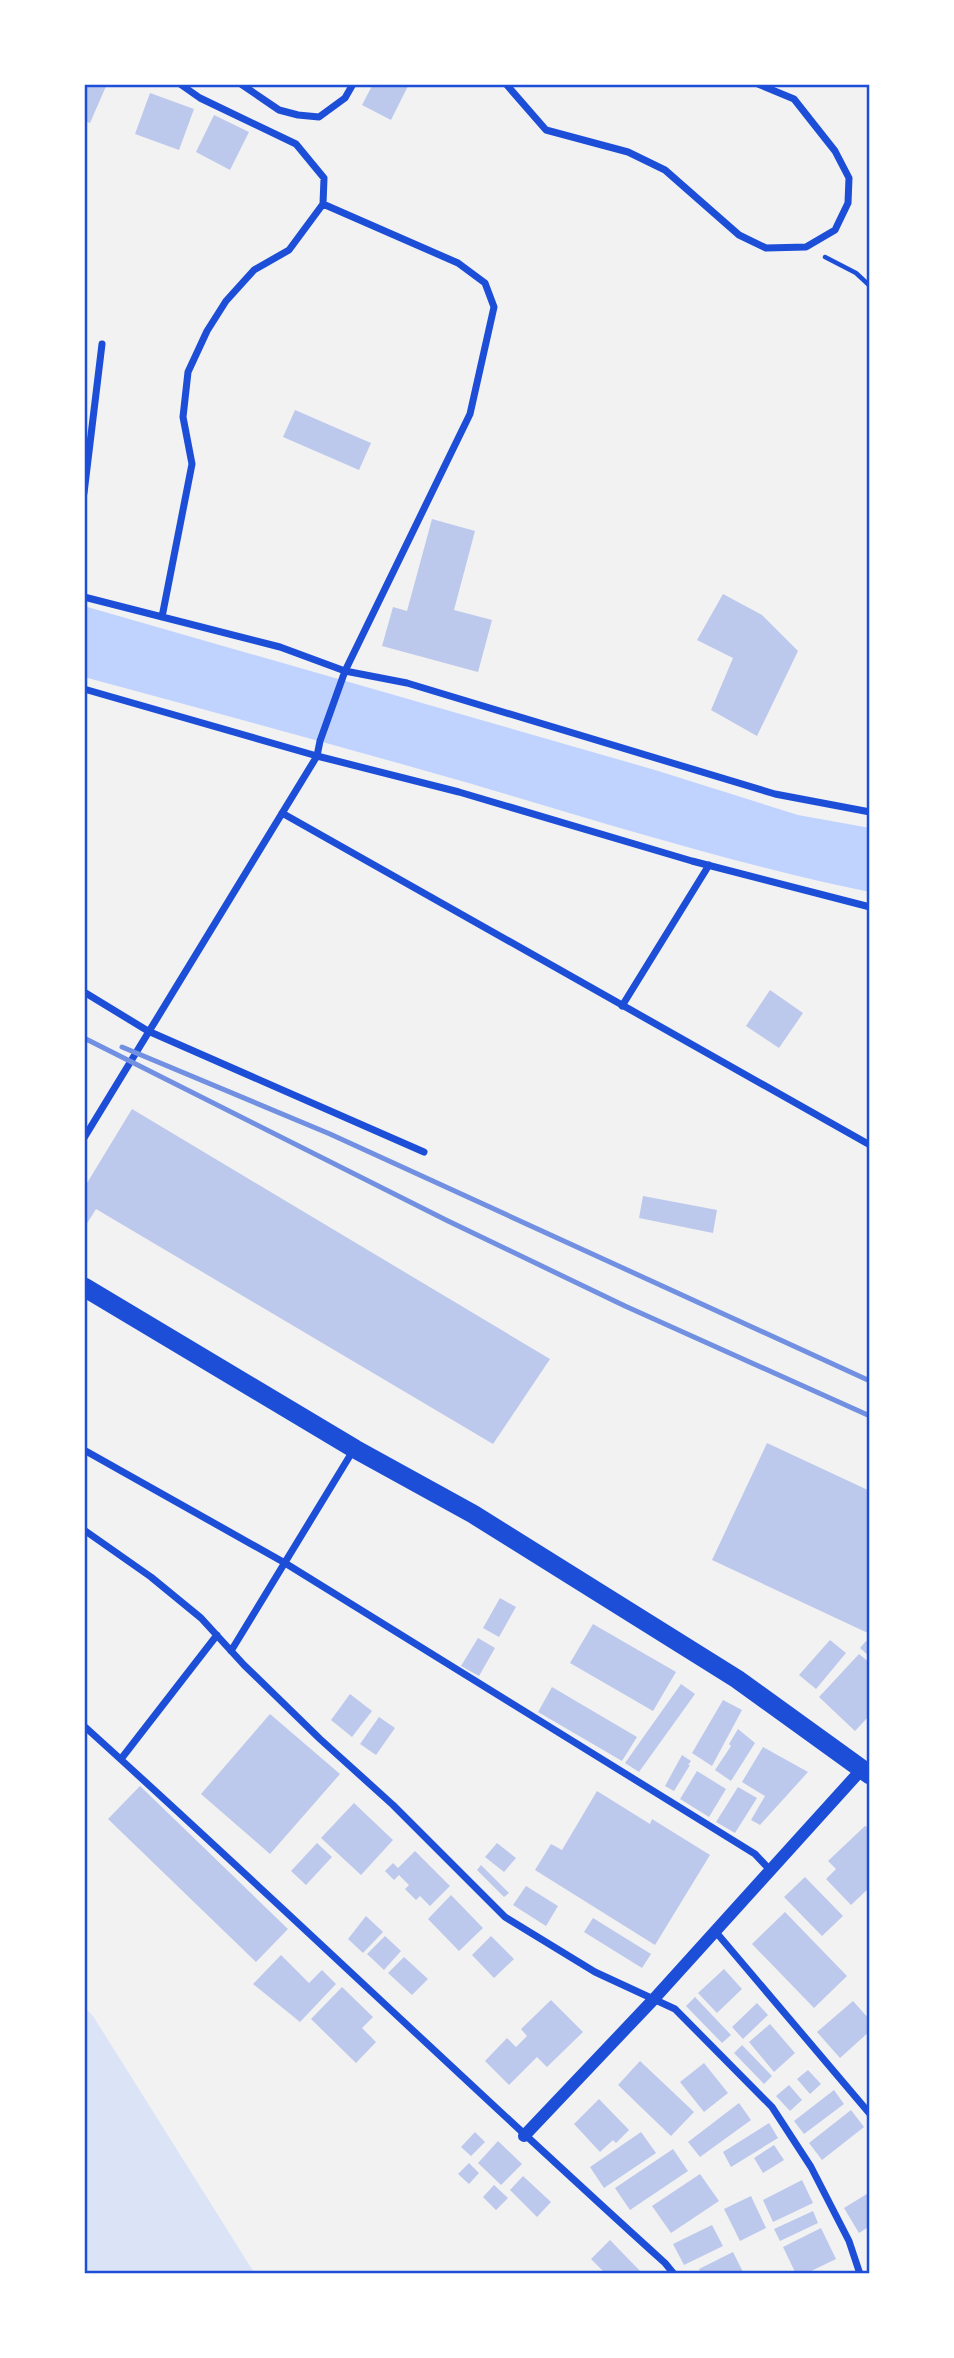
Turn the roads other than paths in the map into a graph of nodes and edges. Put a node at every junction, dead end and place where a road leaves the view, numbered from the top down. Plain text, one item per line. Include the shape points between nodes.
1 (180, 84) edge
2 (241, 84) edge
3 (353, 84) edge
4 (506, 84) edge
5 (758, 84) edge
6 (323, 204) junction
7 (102, 344) dead end
8 (84, 493) edge
9 (84, 597) edge
10 (162, 617) junction
11 (345, 671) junction
12 (84, 689) edge
13 (317, 755) junction
14 (870, 811) edge
15 (282, 813) junction
16 (709, 865) junction
17 (870, 907) edge
18 (84, 992) edge
19 (622, 1006) junction
20 (148, 1031) junction
21 (84, 1138) edge
22 (870, 1145) edge
23 (424, 1152) dead end
24 (84, 1287) edge
25 (355, 1449) junction
26 (84, 1450) edge
27 (84, 1530) edge
28 (285, 1563) junction
29 (217, 1635) junction
30 (231, 1651) junction
31 (84, 1726) edge
32 (121, 1759) junction
33 (866, 1772) edge
34 (770, 1870) junction
35 (715, 1931) junction
36 (653, 2000) junction
37 (870, 2114) edge
38 (524, 2136) junction
39 (674, 2274) edge
40 (860, 2274) edge

1 - 6 street via 296,144 324,178
2 - 3 street via 279,110 319,117 345,98
4 - 5 street via 547,130 628,152 665,170 739,234 766,248 806,247 835,230 848,203 849,178 835,151 794,99
6 - 10 street via 289,250 254,270 226,301 188,372 183,417 192,464
6 - 11 street via 458,263 485,282 494,307 470,414
7 - 8 street
9 - 10 street
10 - 11 street via 280,647
11 - 13 street
11 - 14 street via 407,683 775,794
12 - 13 street
13 - 15 street
13 - 16 street
15 - 19 street
15 - 20 street
16 - 17 street
16 - 19 street
18 - 20 street
19 - 22 street
20 - 21 street
20 - 23 street
24 - 25 highway
25 - 28 street
25 - 33 highway via 474,1514 737,1679
26 - 28 street
27 - 29 street via 151,1577
28 - 30 street
28 - 34 street via 755,1854
29 - 30 street
29 - 32 street
30 - 36 street via 505,1917 595,1972
31 - 32 street
32 - 38 street
33 - 34 street
34 - 35 street
35 - 36 street
35 - 37 street
36 - 38 street
36 - 40 street via 675,2009 772,2107 811,2166 849,2241
38 - 39 street

